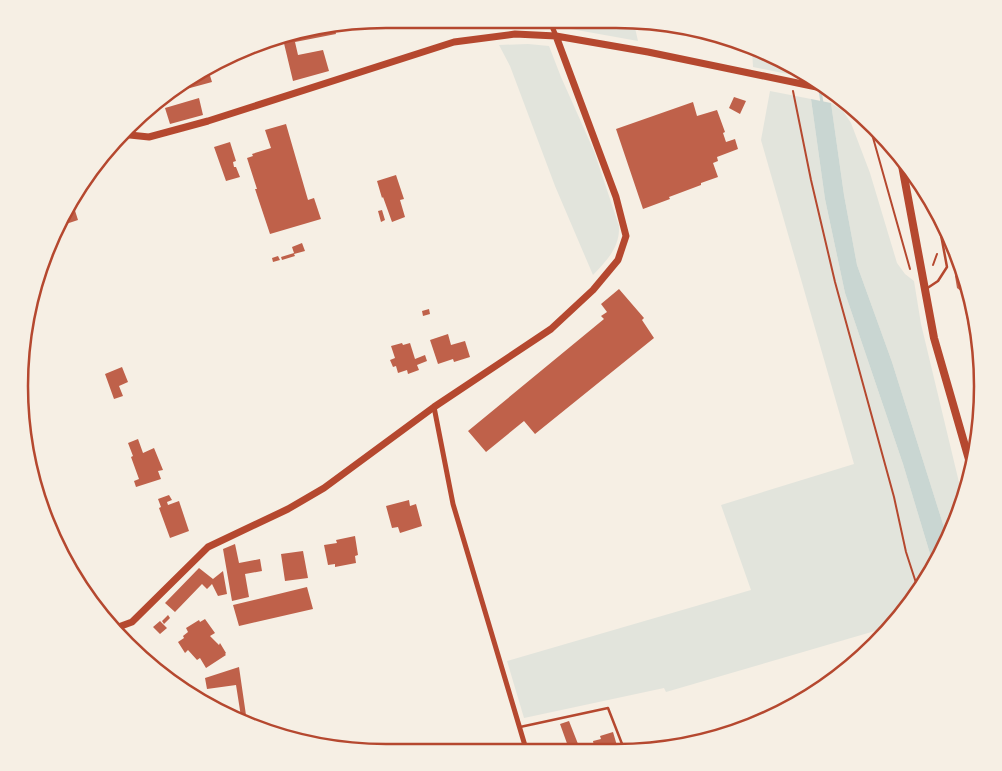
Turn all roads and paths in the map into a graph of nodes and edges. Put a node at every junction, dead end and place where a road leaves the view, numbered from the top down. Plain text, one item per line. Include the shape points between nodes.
1 (553, 28) edge
2 (556, 36) junction
3 (814, 87) edge
4 (793, 94) dead end
5 (872, 134) edge
6 (129, 135) edge
7 (903, 171) edge
8 (941, 234) edge
9 (910, 269) dead end
10 (925, 290) junction
11 (434, 407) junction
12 (968, 456) edge
13 (916, 582) edge
14 (120, 626) edge
15 (520, 727) junction
16 (525, 744) edge
17 (622, 744) edge

1 - 2 street
2 - 3 street
2 - 6 street via 515,34 454,42 208,121 148,137
2 - 11 street via 616,197 626,236 618,260 593,290 551,328
4 - 13 path via 835,282
5 - 9 path
7 - 10 main road
8 - 10 lane via 947,266 938,281
10 - 12 main road via 934,338
11 - 14 street via 324,488 208,547 132,622
11 - 15 street via 454,504
15 - 16 street
15 - 17 lane via 608,708

